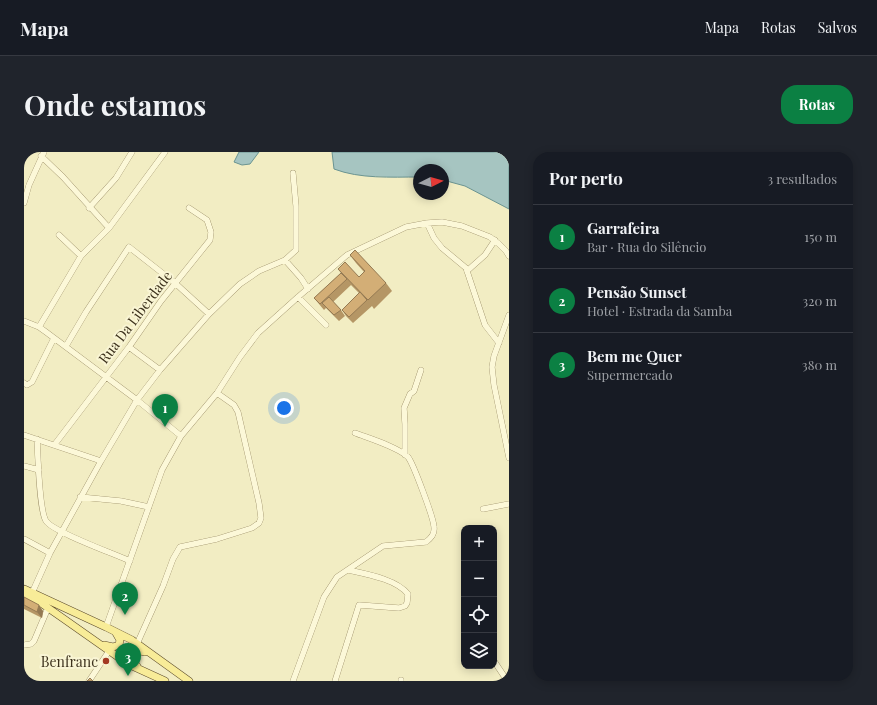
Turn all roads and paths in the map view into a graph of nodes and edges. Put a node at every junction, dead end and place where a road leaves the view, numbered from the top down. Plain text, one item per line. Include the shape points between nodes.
1 (132, 152) edge
2 (166, 152) edge
3 (43, 154) edge
4 (293, 173) dead end
5 (24, 203) edge
6 (89, 208) junction
7 (189, 208) dead end
8 (427, 223) junction
9 (109, 228) junction
10 (59, 235) dead end
11 (495, 240) junction
12 (81, 256) junction
13 (509, 256) edge
14 (285, 260) junction
15 (467, 272) junction
16 (175, 282) junction
17 (308, 289) junction
18 (298, 297) junction
19 (209, 314) junction
20 (509, 315) edge
21 (24, 321) edge
22 (326, 325) dead end
23 (39, 327) junction
24 (54, 338) junction
25 (499, 343) junction
26 (66, 346) junction
27 (128, 347) junction
28 (160, 370) junction
29 (421, 370) dead end
30 (106, 376) junction
31 (24, 383) edge
32 (217, 393) junction
33 (137, 400) junction
34 (509, 422) edge
35 (502, 424) junction
36 (354, 433) dead end
37 (24, 434) edge
38 (181, 436) junction
39 (36, 439) junction
40 (55, 444) junction
41 (405, 455) junction
42 (509, 458) edge
43 (101, 461) junction
44 (24, 466) edge
45 (39, 470) junction
46 (80, 497) junction
47 (509, 504) edge
48 (149, 507) junction
49 (483, 508) dead end
50 (62, 531) junction
51 (24, 539) edge
52 (50, 553) junction
53 (130, 561) junction
54 (348, 570) junction
55 (24, 589) edge
56 (32, 593) junction
57 (24, 595) edge
58 (48, 608) junction
59 (109, 628) junction
60 (102, 644) junction
61 (137, 644) junction
62 (24, 645) edge
63 (109, 651) junction
64 (154, 656) junction
65 (497, 666) edge
66 (146, 673) junction
67 (88, 681) edge
68 (165, 681) edge
69 (189, 681) edge
70 (293, 681) edge
71 (335, 681) edge
72 (505, 681) edge

1 - 6 street via 116,178
2 - 9 street
3 - 5 street
3 - 6 street
4 - 14 street via 296,250
6 - 9 street
7 - 16 street, Rua Da Liberdade via 208,220 211,236
8 - 11 street via 450,222
8 - 15 street via 442,248 463,265
8 - 17 street via 406,227 347,255
9 - 12 street
10 - 12 street
11 - 13 street
11 - 15 street via 485,255
12 - 23 street
14 - 17 street
14 - 19 street via 254,274
15 - 25 street via 485,324
16 - 19 street
16 - 26 street via 129,246
16 - 27 street, Rua Da Liberdade
17 - 18 street
18 - 22 street
18 - 32 street via 258,334
19 - 28 street
20 - 25 street
21 - 23 street
23 - 24 street
24 - 26 street
24 - 31 street via 32,382 28,385
25 - 35 street via 492,367
26 - 30 street
27 - 28 street
27 - 30 street, Rua Da Liberdade
28 - 33 street
29 - 41 street via 414,391 404,408
30 - 33 street
30 - 40 street, Rua Da Liberdade
32 - 38 street
32 - 61 street via 234,405 238,412 261,518 252,528 180,547
33 - 38 street
33 - 43 street
34 - 35 street
35 - 42 street
36 - 41 street
37 - 39 street
38 - 48 street via 162,470
39 - 40 street
39 - 45 street
40 - 43 street
41 - 54 street via 409,458 420,483 434,533 426,542 383,546
43 - 46 street
44 - 45 street
45 - 50 street via 43,514 48,524
46 - 48 street
46 - 50 street
47 - 49 street
48 - 53 street
50 - 52 street
50 - 53 street
51 - 52 street
52 - 56 street
53 - 59 street
54 - 70 street via 337,577 324,597
54 - 71 street via 399,585 408,594 408,599 405,606 399,608 359,605
55 - 56 main road
56 - 59 main road
57 - 58 main road
58 - 60 main road
58 - 62 street via 34,641
59 - 60 main road via 120,637 119,645 113,647
59 - 61 main road
60 - 63 main road
61 - 64 main road
63 - 66 main road
63 - 67 street
64 - 66 main road via 138,650 131,653 132,662
64 - 69 main road
65 - 72 street
66 - 68 main road

